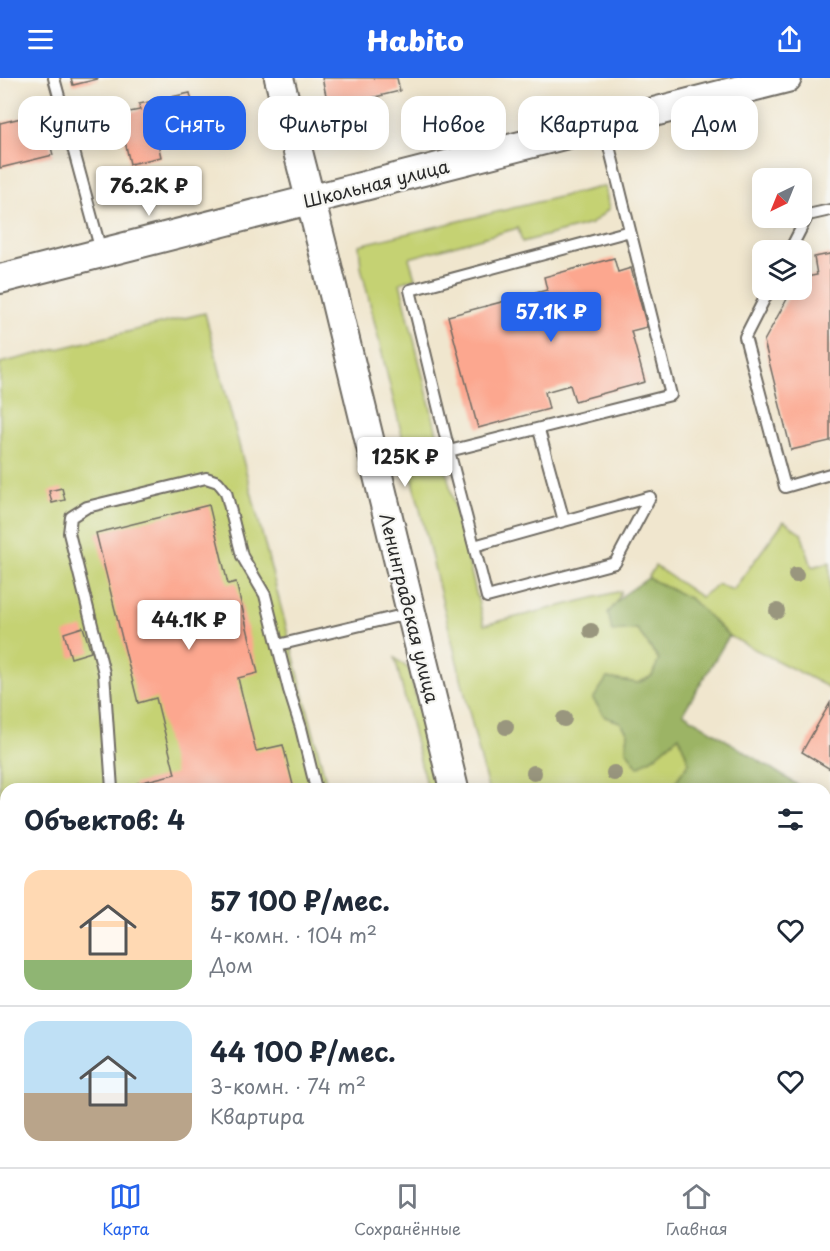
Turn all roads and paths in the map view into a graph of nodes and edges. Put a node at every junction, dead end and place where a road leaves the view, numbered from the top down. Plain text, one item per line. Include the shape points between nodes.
1 (54, 78) edge
2 (279, 78) edge
3 (788, 78) edge
4 (759, 82) edge
5 (659, 110) edge
6 (518, 147) edge
7 (610, 150) edge
8 (309, 200) junction
9 (830, 210) edge
10 (630, 231) junction
11 (795, 240) edge
12 (102, 253) junction
13 (0, 279) edge
14 (764, 300) edge
15 (539, 430) junction
16 (449, 452) junction
17 (830, 474) edge
18 (564, 521) junction
19 (474, 546) junction
20 (411, 613) junction
21 (278, 645) junction
22 (112, 783) edge
23 (314, 783) edge
24 (453, 783) edge

1 - 12 lane
2 - 8 street, Ленинградская улица
3 - 4 street, Школьная улица
4 - 5 street, Школьная улица
6 - 8 street, Школьная улица
7 - 10 lane
8 - 12 street, Школьная улица
8 - 20 street, Ленинградская улица
9 - 11 lane via 808,215
10 - 15 lane via 671,395
10 - 16 lane via 410,290
12 - 13 street, Школьная улица
14 - 17 lane via 745,337 785,487
15 - 16 lane
15 - 18 lane
16 - 19 lane
18 - 19 lane
18 - 19 lane via 650,497 615,563 487,597
20 - 21 lane
20 - 24 street, Ленинградская улица
21 - 22 lane via 265,595 242,555 226,492 218,482 206,478 87,507 71,517 69,533 104,673
21 - 23 lane

